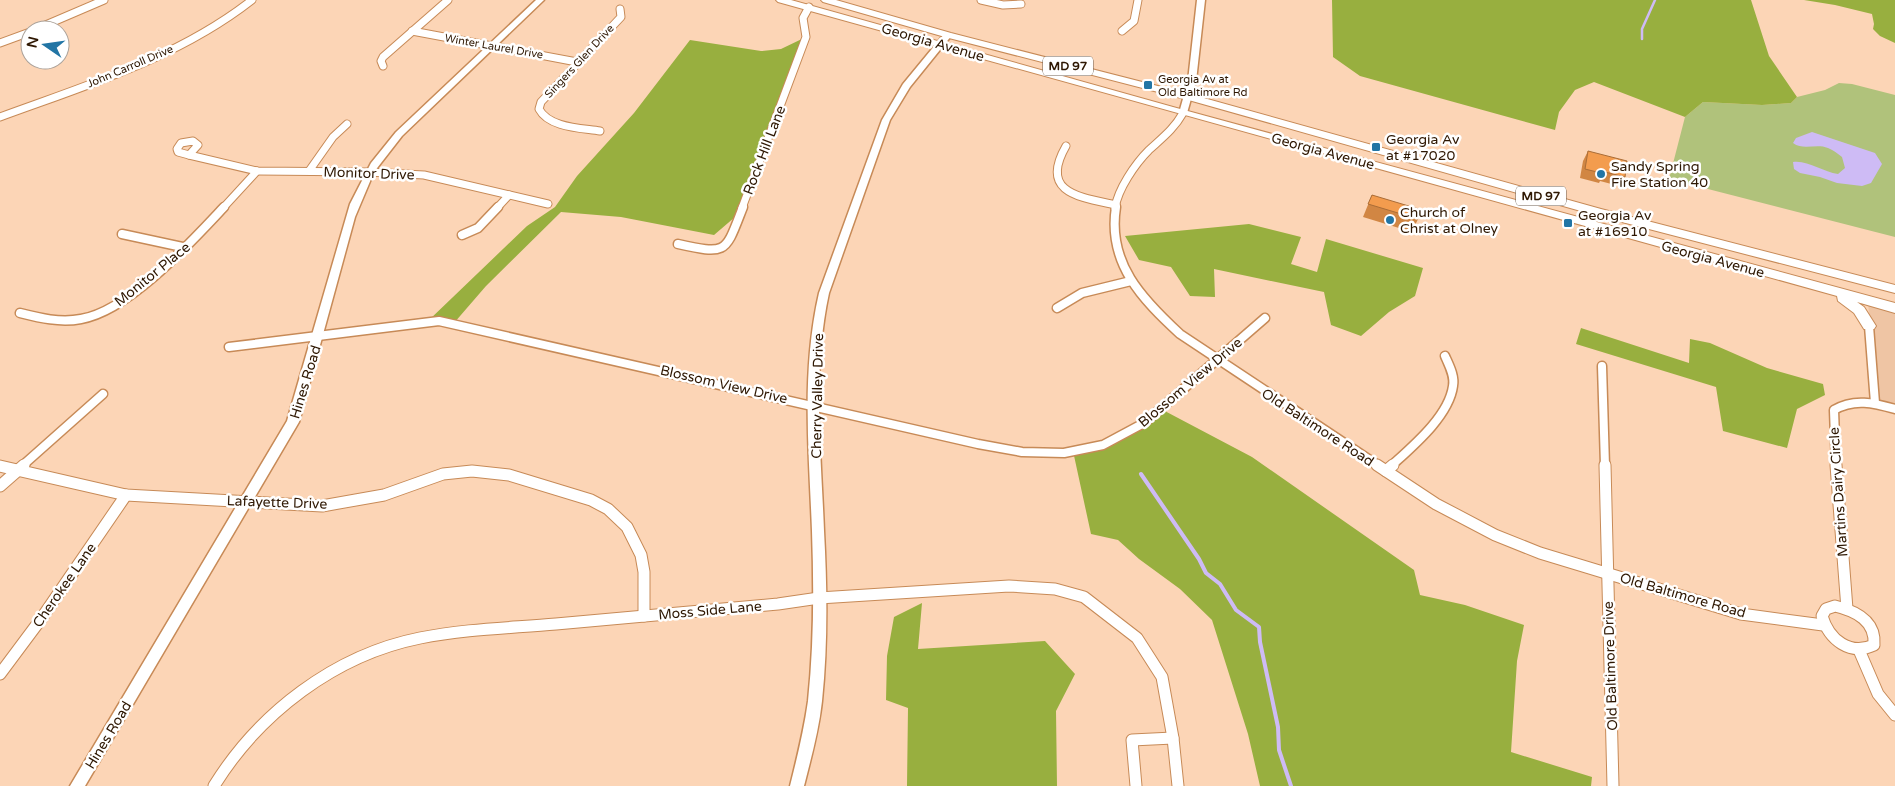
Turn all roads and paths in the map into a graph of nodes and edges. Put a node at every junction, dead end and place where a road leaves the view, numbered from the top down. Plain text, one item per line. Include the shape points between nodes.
1 (104, 0) edge
2 (252, 0) edge
3 (448, 0) edge
4 (540, 0) edge
5 (780, 0) edge
6 (826, 0) edge
7 (981, 0) edge
8 (1138, 0) edge
9 (1201, 0) edge
10 (1020, 4) dead end
11 (809, 7) junction
12 (620, 8) dead end
13 (57, 20) edge
14 (412, 31) junction
15 (1122, 31) dead end
16 (20, 36) edge
17 (944, 39) junction
18 (0, 43) edge
19 (492, 46) junction
20 (577, 62) junction
21 (383, 66) dead end
22 (1189, 98) junction
23 (1183, 113) junction
24 (0, 117) edge
25 (347, 124) dead end
26 (600, 132) dead end
27 (1066, 146) dead end
28 (188, 155) dead end
29 (257, 171) junction
30 (309, 171) junction
31 (368, 172) junction
32 (509, 195) junction
33 (548, 204) dead end
34 (1116, 205) junction
35 (122, 234) dead end
36 (462, 236) dead end
37 (678, 244) dead end
38 (187, 248) junction
39 (1131, 281) junction
40 (1820, 289) junction
41 (1895, 289) edge
42 (1057, 308) dead end
43 (1895, 310) edge
44 (20, 313) dead end
45 (1266, 318) dead end
46 (1869, 326) junction
47 (319, 334) junction
48 (229, 347) dead end
49 (1445, 356) dead end
50 (1218, 360) junction
51 (1602, 366) dead end
52 (103, 394) dead end
53 (1875, 403) junction
54 (814, 405) junction
55 (1895, 409) edge
56 (0, 466) edge
57 (18, 470) junction
58 (1386, 471) junction
59 (0, 486) edge
60 (126, 495) junction
61 (247, 501) junction
62 (1607, 574) junction
63 (819, 598) junction
64 (1847, 609) junction
65 (644, 616) junction
66 (1823, 625) junction
67 (1858, 650) junction
68 (0, 674) edge
69 (1895, 715) edge
70 (1173, 738) junction
71 (77, 786) edge
72 (214, 786) edge
73 (797, 786) edge
74 (1136, 786) edge
75 (1178, 786) edge
76 (1613, 786) edge

1 - 13 street
2 - 24 street, John Carroll Drive via 187,42
3 - 14 street
4 - 19 street, Hines Road
5 - 11 main road, Georgia Avenue / MD 97
6 - 17 main road, Georgia Avenue / MD 97
7 - 10 street via 1002,5
8 - 15 street via 1134,21
9 - 22 street, Old Baltimore Road
11 - 17 main road, Georgia Avenue / MD 97
11 - 37 street, Rock Hill Lane via 803,18 806,37 729,243 716,250
12 - 20 street, Singers Glen Drive via 621,16
14 - 19 street, Winter Laurel Drive
14 - 21 street via 383,57
16 - 18 street
17 - 22 main road, Georgia Avenue / MD 97
17 - 23 main road, Georgia Avenue / MD 97
17 - 54 street, Cherry Valley Drive via 898,96 886,120 824,293 814,349
19 - 20 street, Winter Laurel Drive
19 - 31 street, Hines Road via 399,134
20 - 26 street, Singers Glen Drive via 541,102 539,109 551,121
22 - 23 street, Old Baltimore Road
22 - 41 main road, Georgia Avenue / MD 97 via 1592,210
23 - 34 street, Old Baltimore Road via 1174,129 1144,156
23 - 40 main road, Georgia Avenue / MD 97
25 - 30 street via 333,137
27 - 34 street via 1054,168 1062,186 1081,198
28 - 29 street, Monitor Drive
29 - 30 street, Monitor Drive
29 - 38 street, Monitor Place
30 - 31 street, Monitor Drive
31 - 32 street, Monitor Drive via 424,175
31 - 47 street, Hines Road via 350,217
32 - 33 street, Monitor Drive
32 - 36 street via 478,228
34 - 39 street, Old Baltimore Road via 1113,236
35 - 38 street
38 - 44 street, Monitor Place via 123,302 100,314 70,320
39 - 42 street via 1083,292
39 - 50 street, Old Baltimore Road via 1153,310 1180,334
40 - 43 main road, Georgia Avenue / MD 97
40 - 46 main road via 1859,310
43 - 46 main road via 1884,311
45 - 50 street, Blossom View Drive
46 - 53 street
47 - 48 street, Blossom View Drive
47 - 54 street, Blossom View Drive via 428,321 454,323
47 - 61 street, Hines Road via 294,422
49 - 58 street via 1452,388 1441,413
50 - 54 street, Blossom View Drive via 1161,409 1121,436 1103,445 1064,453 1022,452 978,444
50 - 58 street, Old Baltimore Road
51 - 62 street, Old Baltimore Drive
52 - 57 street
53 - 55 street, Martins Dairy Circle
53 - 64 street, Martins Dairy Circle via 1853,401 1834,410
54 - 63 street, Cherry Valley Drive
56 - 57 street, Lafayette Drive
57 - 59 street
57 - 60 street, Lafayette Drive
58 - 62 street, Old Baltimore Road via 1436,504 1495,535
60 - 61 street, Lafayette Drive
60 - 68 street, Cherokee Lane
61 - 65 street, Lafayette Drive via 322,506 384,495 443,474 472,471 518,478 591,500 608,509 627,527 641,555
61 - 71 street, Hines Road
62 - 66 street, Old Baltimore Road via 1741,614
62 - 76 street, Old Baltimore Drive
63 - 65 street, Moss Side Lane
63 - 70 street, Moss Side Lane via 1009,586 1055,589 1084,597 1137,638 1157,669 1162,677
63 - 73 street, Cherry Valley Drive via 821,634 814,715 806,760
64 - 66 street via 1835,606 1826,609 1822,616
64 - 67 street via 1866,620 1876,638 1868,650
65 - 72 street, Moss Side Lane via 474,631 385,647 307,688 266,720 220,774
66 - 67 street via 1836,641
67 - 69 street via 1878,694
70 - 74 street via 1132,740
70 - 75 street, Moss Side Lane

